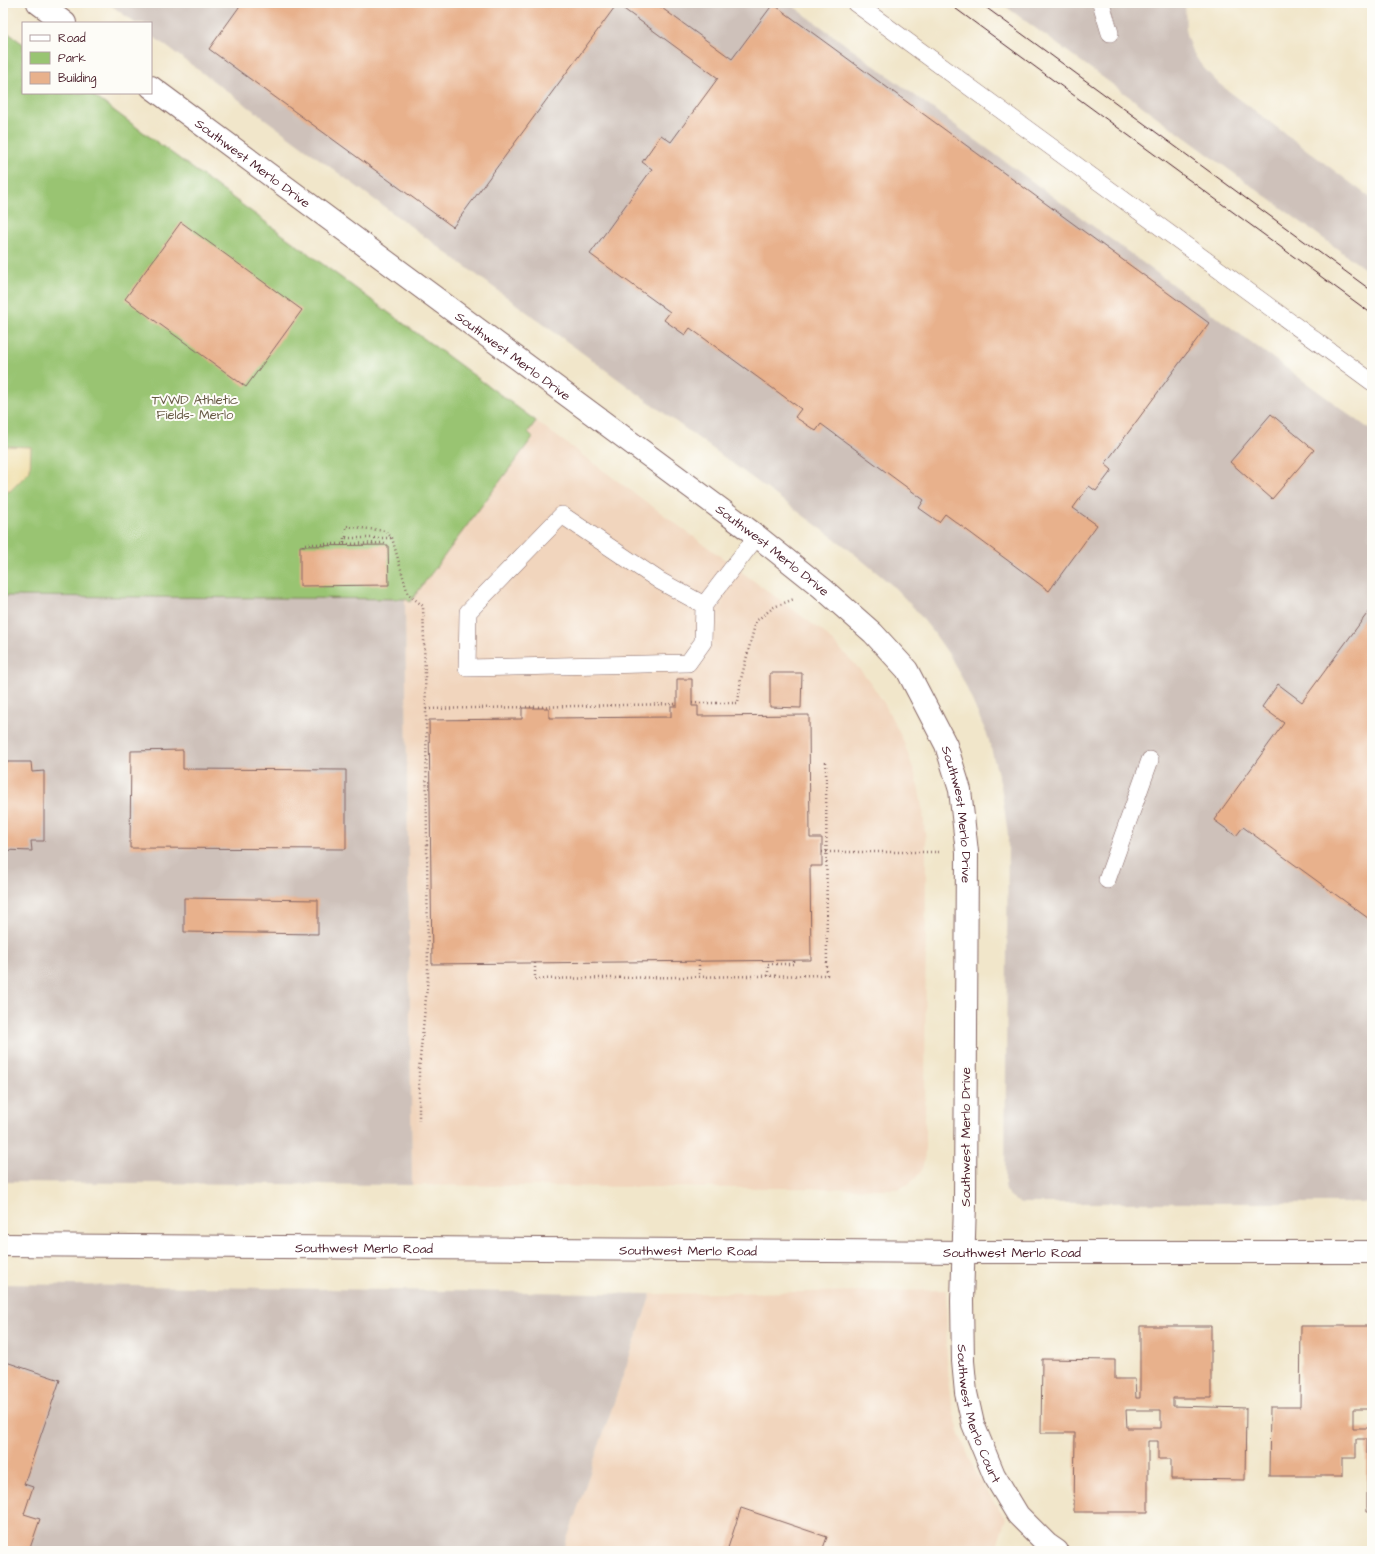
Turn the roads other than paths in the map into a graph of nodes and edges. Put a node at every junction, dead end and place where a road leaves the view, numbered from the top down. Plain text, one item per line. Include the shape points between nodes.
1 (855, 3) edge
2 (1101, 3) edge
3 (44, 5) edge
4 (64, 22) edge
5 (1110, 33) dead end
6 (152, 88) edge
7 (1372, 382) edge
8 (757, 536) junction
9 (704, 605) junction
10 (1150, 760) dead end
11 (1106, 880) dead end
12 (3, 1245) edge
13 (964, 1252) junction
14 (1372, 1252) edge
15 (1056, 1551) edge

1 - 7 lane
2 - 5 lane
3 - 4 street
6 - 8 street, Southwest Merlo Drive
8 - 9 lane
8 - 13 street, Southwest Merlo Drive via 873,633 907,670 946,745 960,790 967,852
9 - 9 lane via 660,581 562,515 468,612 467,668 688,663 703,642
10 - 11 lane
12 - 13 street, Southwest Merlo Road
13 - 14 street, Southwest Merlo Road
13 - 15 street, Southwest Merlo Court via 963,1361 973,1424 994,1475 1018,1515

